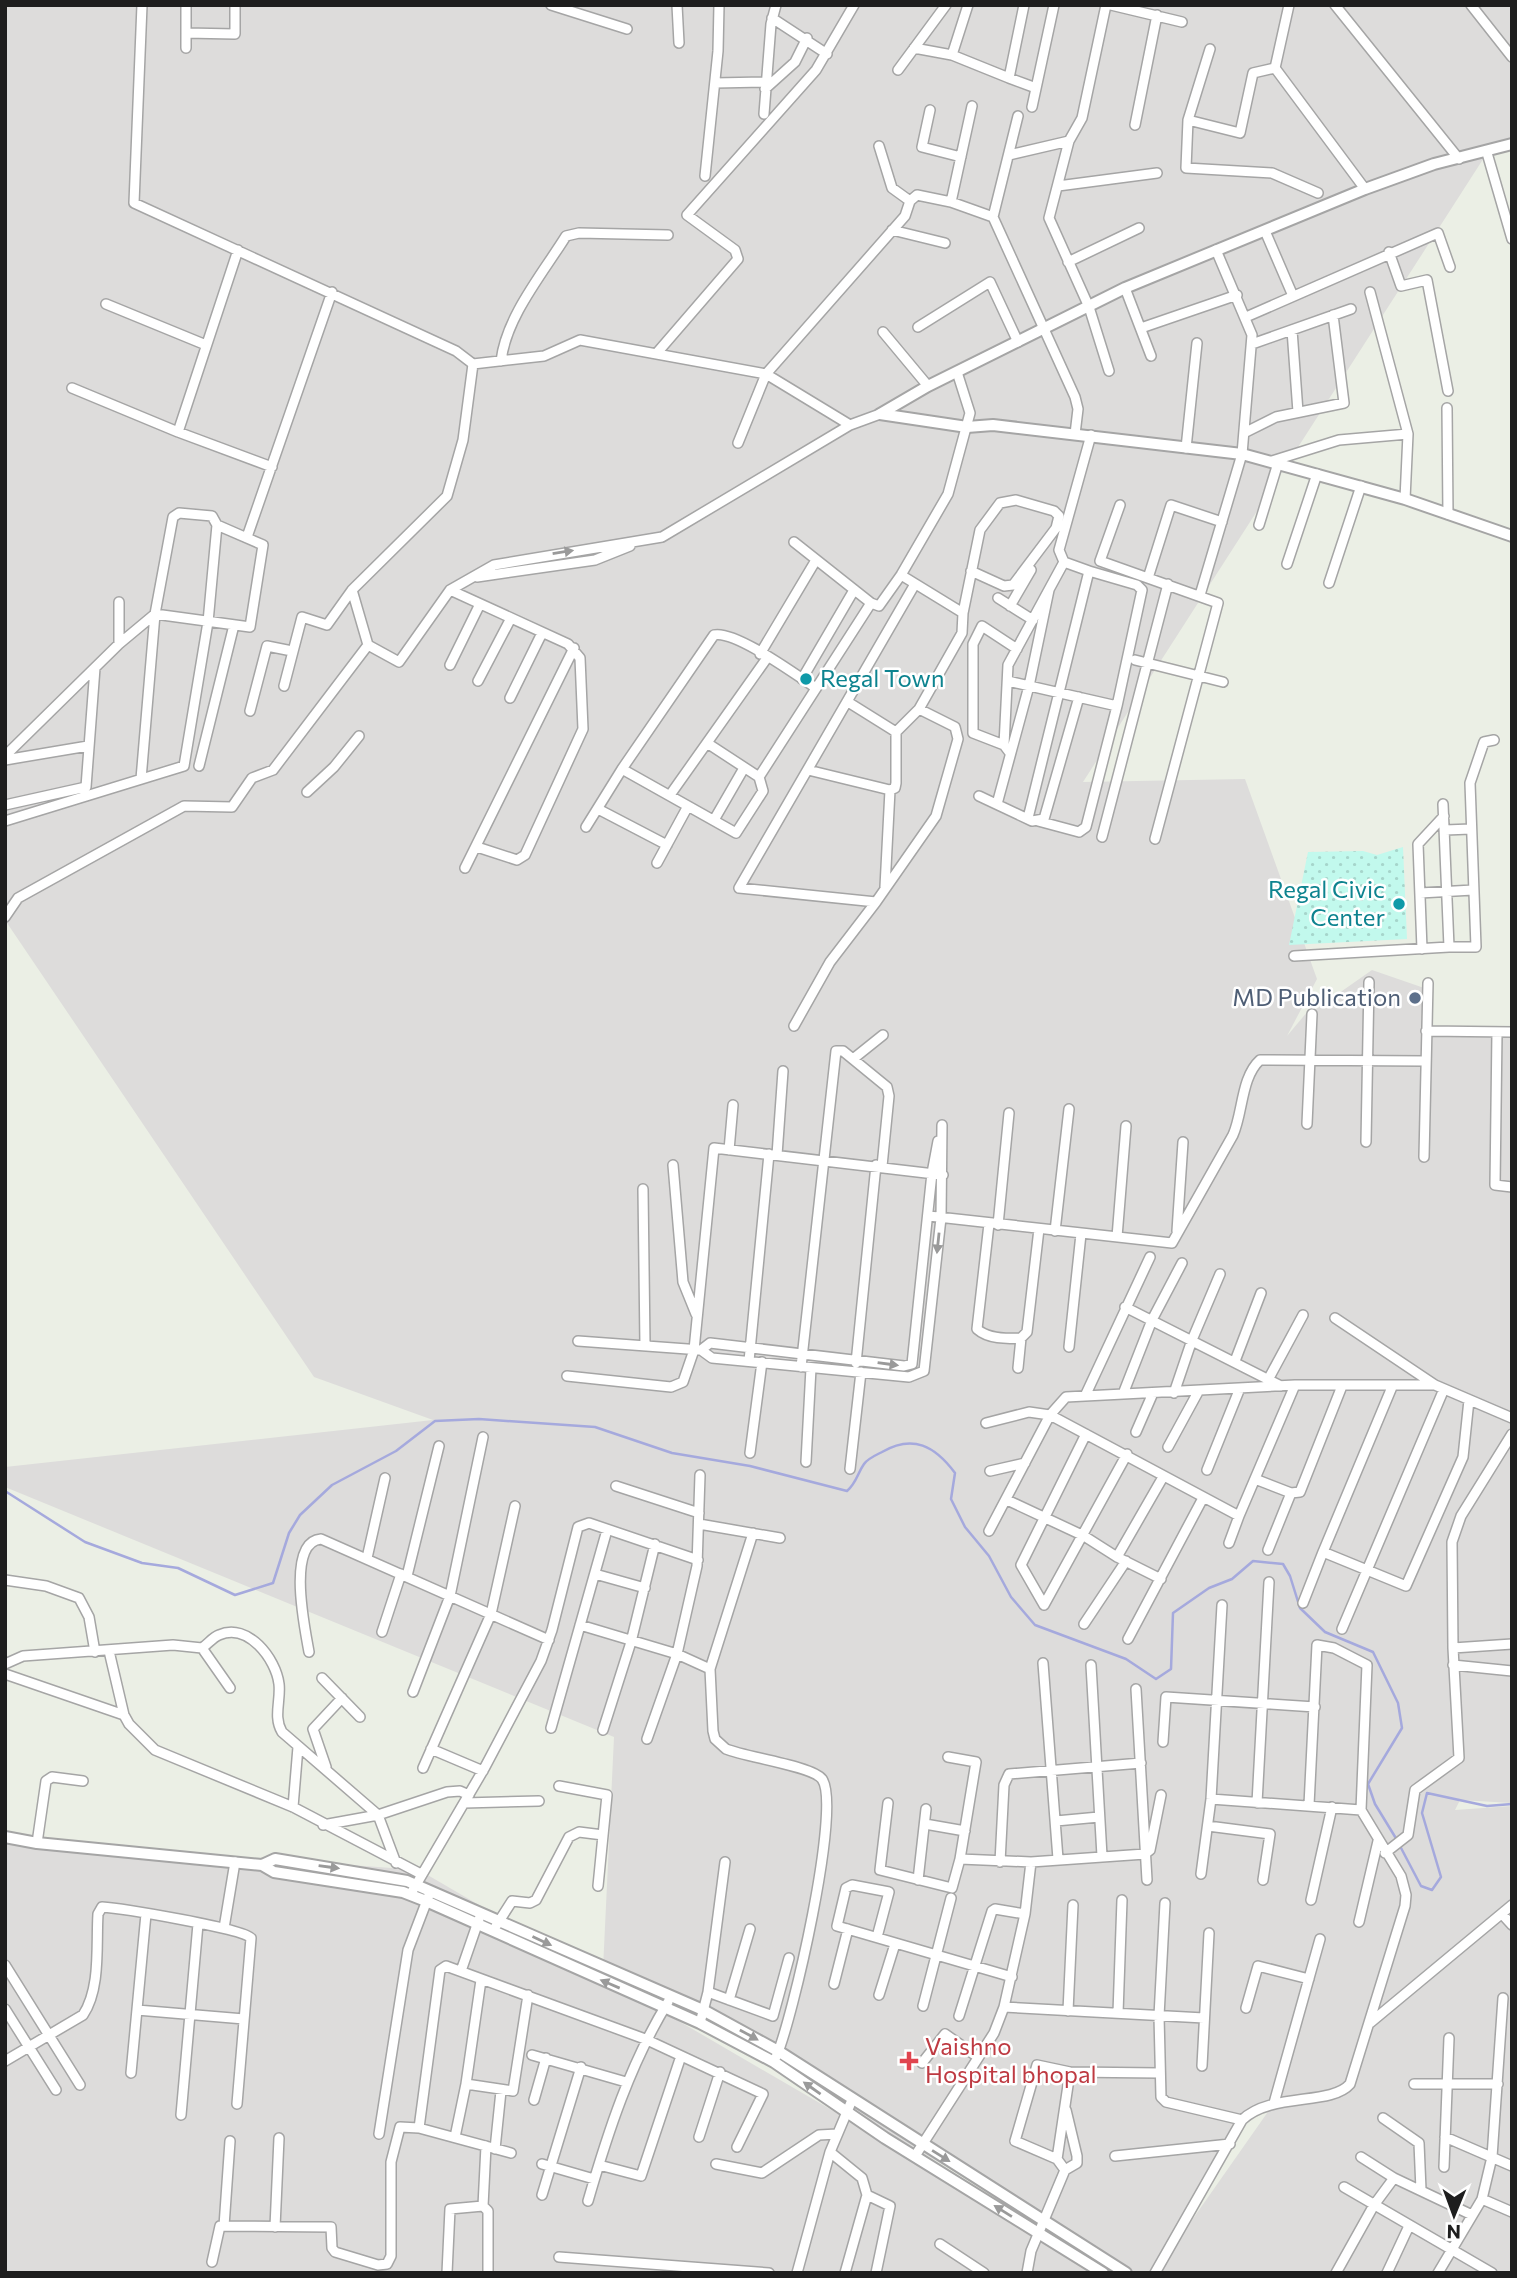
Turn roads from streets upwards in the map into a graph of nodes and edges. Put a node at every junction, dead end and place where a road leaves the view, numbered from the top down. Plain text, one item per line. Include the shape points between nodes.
1 (142, 5) edge
2 (186, 5) edge
3 (235, 5) edge
4 (551, 5) edge
5 (677, 5) edge
6 (719, 5) edge
7 (776, 5) edge
8 (946, 5) edge
9 (968, 5) edge
10 (1024, 5) edge
11 (1054, 5) edge
12 (1109, 5) edge
13 (1289, 5) edge
14 (1335, 5) edge
15 (1471, 5) edge
16 (850, 7) edge
17 (1157, 15) junction
18 (772, 18) junction
19 (1182, 22) dead end
20 (627, 29) dead end
21 (186, 33) junction
22 (807, 38) junction
23 (679, 43) dead end
24 (186, 48) dead end
25 (914, 48) junction
26 (1210, 49) dead end
27 (827, 54) junction
28 (952, 55) junction
29 (1512, 57) edge
30 (1275, 68) junction
31 (898, 69) dead end
32 (1009, 78) junction
33 (715, 83) junction
34 (765, 86) junction
35 (1037, 88) junction
36 (972, 106) dead end
37 (1031, 107) dead end
38 (930, 110) dead end
39 (764, 114) dead end
40 (1018, 116) dead end
41 (1188, 120) junction
42 (1135, 125) dead end
43 (1069, 141) junction
44 (1512, 144) edge
45 (879, 146) dead end
46 (1487, 153) junction
47 (1009, 155) junction
48 (961, 157) junction
49 (1459, 159) junction
50 (1157, 173) dead end
51 (705, 176) dead end
52 (1058, 186) junction
53 (1364, 189) junction
54 (1318, 193) dead end
55 (910, 201) junction
56 (951, 202) junction
57 (993, 217) junction
58 (1139, 228) dead end
59 (892, 230) junction
60 (1265, 231) junction
61 (668, 235) dead end
62 (1512, 239) edge
63 (945, 243) dead end
64 (238, 250) junction
65 (1216, 250) junction
66 (1389, 253) junction
67 (1068, 262) junction
68 (1450, 267) dead end
69 (1125, 288) junction
70 (332, 292) junction
71 (1370, 292) dead end
72 (1237, 295) junction
73 (1293, 296) junction
74 (106, 304) dead end
75 (1088, 307) junction
76 (1351, 309) dead end
77 (1333, 315) junction
78 (1246, 317) junction
79 (918, 327) dead end
80 (1141, 328) junction
81 (1043, 330) junction
82 (1292, 330) junction
83 (883, 332) dead end
84 (1017, 342) junction
85 (1197, 343) dead end
86 (1252, 344) junction
87 (206, 345) junction
88 (656, 354) junction
89 (1151, 356) dead end
90 (501, 361) junction
91 (474, 364) junction
92 (1109, 370) dead end
93 (957, 372) junction
94 (766, 374) junction
95 (928, 386) junction
96 (72, 388) dead end
97 (1448, 391) dead end
98 (1447, 408) dead end
99 (1298, 412) junction
100 (880, 414) junction
101 (850, 425) junction
102 (967, 427) junction
103 (178, 432) junction
104 (1244, 433) junction
105 (1075, 434) junction
106 (1408, 434) junction
107 (1091, 435) junction
108 (738, 443) dead end
109 (1186, 447) junction
110 (1242, 454) junction
111 (1275, 462) junction
112 (272, 467) junction
113 (1317, 474) junction
114 (1361, 486) junction
115 (1405, 499) junction
116 (1120, 505) dead end
117 (1448, 514) junction
118 (1222, 522) junction
119 (217, 525) junction
120 (1259, 526) dead end
121 (1512, 536) edge
122 (247, 537) junction
123 (794, 542) dead end
124 (635, 544) junction
125 (1059, 550) junction
126 (532, 558) junction
127 (816, 560) junction
128 (1064, 562) junction
129 (1287, 564) dead end
130 (534, 570) junction
131 (971, 571) junction
132 (1089, 571) junction
133 (901, 575) junction
134 (475, 577) junction
135 (1147, 578) junction
136 (1329, 583) dead end
137 (915, 584) junction
138 (1168, 584) junction
139 (352, 590) junction
140 (450, 590) junction
141 (854, 590) junction
142 (1049, 590) junction
143 (1200, 595) junction
144 (998, 598) dead end
145 (119, 603) dead end
146 (481, 604) junction
147 (871, 604) junction
148 (1010, 606) junction
149 (963, 613) junction
150 (155, 614) junction
151 (510, 618) junction
152 (1033, 620) junction
153 (208, 622) junction
154 (234, 625) junction
155 (542, 632) junction
156 (119, 644) junction
157 (368, 645) junction
158 (574, 648) junction
159 (1017, 649) junction
160 (292, 651) junction
161 (764, 656) junction
162 (1135, 660) dead end
163 (1148, 663) junction
164 (450, 665) dead end
165 (95, 668) junction
166 (1198, 675) junction
167 (802, 679) junction
168 (478, 681) dead end
169 (1009, 681) junction
170 (1223, 682) dead end
171 (284, 686) dead end
172 (1029, 686) junction
173 (816, 688) junction
174 (1059, 692) junction
175 (1079, 697) junction
176 (510, 698) dead end
177 (848, 702) junction
178 (1117, 706) junction
179 (919, 709) junction
180 (250, 711) dead end
181 (896, 732) junction
182 (359, 736) dead end
183 (1493, 740) dead end
184 (707, 743) junction
185 (88, 746) junction
186 (1007, 749) junction
187 (5, 758) edge
188 (199, 766) dead end
189 (744, 768) junction
190 (622, 769) junction
191 (808, 770) junction
192 (759, 778) junction
193 (141, 779) junction
194 (890, 790) junction
195 (307, 792) dead end
196 (670, 795) junction
197 (979, 796) dead end
198 (996, 804) junction
199 (1443, 804) dead end
200 (5, 805) edge
201 (688, 806) junction
202 (598, 809) junction
203 (1444, 816) junction
204 (1028, 818) junction
205 (714, 820) junction
206 (5, 821) edge
207 (1038, 821) junction
208 (586, 827) dead end
209 (1471, 829) junction
210 (1445, 830) junction
211 (1102, 837) dead end
212 (1156, 839) dead end
213 (667, 845) junction
214 (477, 847) junction
215 (657, 863) dead end
216 (465, 868) dead end
217 (885, 889) junction
218 (1473, 890) junction
219 (1447, 891) junction
220 (1420, 893) junction
221 (876, 902) junction
222 (5, 917) edge
223 (1449, 947) junction
224 (1422, 949) junction
225 (1294, 956) dead end
226 (1369, 982) dead end
227 (1428, 983) dead end
228 (1312, 1014) dead end
229 (794, 1026) dead end
230 (1426, 1031) junction
231 (1497, 1032) junction
232 (1512, 1032) edge
233 (883, 1035) dead end
234 (853, 1059) junction
235 (1308, 1060) junction
236 (1426, 1061) junction
237 (1368, 1062) junction
238 (783, 1071) dead end
239 (733, 1105) dead end
240 (1069, 1109) dead end
241 (1009, 1113) dead end
242 (1307, 1124) dead end
243 (1126, 1126) dead end
244 (1184, 1142) dead end
245 (1366, 1142) dead end
246 (729, 1150) junction
247 (773, 1154) junction
248 (1424, 1157) dead end
249 (822, 1159) junction
250 (673, 1165) dead end
251 (879, 1166) junction
252 (932, 1173) junction
253 (943, 1175) junction
254 (1512, 1187) edge
255 (643, 1189) dead end
256 (929, 1216) junction
257 (941, 1218) junction
258 (993, 1225) junction
259 (1039, 1229) junction
260 (1055, 1231) junction
261 (1082, 1234) junction
262 (1177, 1234) junction
263 (1117, 1237) junction
264 (1150, 1257) dead end
265 (1182, 1263) dead end
266 (1220, 1274) dead end
267 (1261, 1293) dead end
268 (1125, 1307) junction
269 (1303, 1314) dead end
270 (697, 1316) junction
271 (1335, 1318) dead end
272 (1152, 1320) junction
273 (1021, 1338) junction
274 (578, 1340) dead end
275 (1192, 1340) junction
276 (645, 1345) junction
277 (750, 1347) junction
278 (1069, 1347) dead end
279 (698, 1350) junction
280 (802, 1354) junction
281 (857, 1360) junction
282 (749, 1361) junction
283 (1235, 1361) junction
284 (762, 1363) junction
285 (912, 1364) junction
286 (801, 1367) junction
287 (811, 1368) junction
288 (1018, 1368) dead end
289 (858, 1372) junction
290 (920, 1375) junction
291 (567, 1376) dead end
292 (1269, 1378) junction
293 (1295, 1385) junction
294 (1435, 1385) junction
295 (1281, 1386) junction
296 (1342, 1386) junction
297 (1392, 1387) junction
298 (1240, 1388) junction
299 (1444, 1389) junction
300 (1198, 1392) junction
301 (1153, 1393) junction
302 (1174, 1393) junction
303 (1086, 1394) junction
304 (1123, 1394) junction
305 (1469, 1399) junction
306 (1050, 1415) junction
307 (1512, 1418) edge
308 (986, 1423) dead end
309 (1136, 1432) dead end
310 (1086, 1434) junction
311 (1512, 1434) edge
312 (483, 1437) dead end
313 (439, 1446) dead end
314 (1168, 1447) dead end
315 (750, 1452) dead end
316 (1127, 1454) junction
317 (806, 1462) dead end
318 (1026, 1463) junction
319 (850, 1469) dead end
320 (1207, 1470) dead end
321 (990, 1471) dead end
322 (700, 1475) dead end
323 (1163, 1477) junction
324 (385, 1478) dead end
325 (1255, 1479) junction
326 (616, 1486) dead end
327 (1291, 1493) junction
328 (1202, 1498) junction
329 (1007, 1500) junction
330 (515, 1506) dead end
331 (699, 1513) junction
332 (1239, 1516) junction
333 (1045, 1517) junction
334 (699, 1524) junction
335 (607, 1530) junction
336 (989, 1531) dead end
337 (753, 1533) junction
338 (1084, 1536) junction
339 (780, 1538) dead end
340 (1229, 1543) dead end
341 (656, 1545) junction
342 (1268, 1550) dead end
343 (1323, 1552) junction
344 (367, 1558) junction
345 (1121, 1559) junction
346 (698, 1560) junction
347 (1366, 1569) junction
348 (594, 1574) junction
349 (404, 1575) junction
350 (1161, 1579) junction
351 (5, 1580) edge
352 (1269, 1582) dead end
353 (645, 1588) junction
354 (450, 1596) junction
355 (1303, 1604) dead end
356 (1222, 1605) dead end
357 (491, 1614) junction
358 (580, 1625) junction
359 (1084, 1625) dead end
360 (1342, 1629) dead end
361 (382, 1632) dead end
362 (1128, 1639) dead end
363 (549, 1640) junction
364 (631, 1642) junction
365 (1512, 1644) edge
366 (202, 1648) junction
367 (1452, 1648) junction
368 (109, 1651) junction
369 (95, 1652) junction
370 (309, 1652) dead end
371 (677, 1654) junction
372 (1043, 1663) dead end
373 (5, 1664) edge
374 (1091, 1665) dead end
375 (1453, 1665) junction
376 (710, 1669) junction
377 (1512, 1671) edge
378 (5, 1674) edge
379 (322, 1678) dead end
380 (230, 1688) dead end
381 (1136, 1689) dead end
382 (413, 1692) dead end
383 (342, 1698) junction
384 (1217, 1701) junction
385 (1261, 1703) junction
386 (1314, 1707) junction
387 (124, 1714) junction
388 (360, 1717) dead end
389 (551, 1728) dead end
390 (603, 1730) dead end
391 (647, 1739) dead end
392 (1163, 1742) dead end
393 (298, 1747) junction
394 (431, 1749) junction
395 (948, 1757) dead end
396 (1141, 1763) junction
397 (1095, 1767) junction
398 (327, 1768) junction
399 (424, 1768) dead end
400 (483, 1771) junction
401 (1053, 1773) junction
402 (83, 1781) dead end
403 (559, 1786) dead end
404 (1161, 1795) dead end
405 (466, 1799) junction
406 (1211, 1799) junction
407 (539, 1801) dead end
408 (888, 1802) dead end
409 (1257, 1803) junction
410 (1309, 1805) junction
411 (293, 1807) junction
412 (1332, 1807) junction
413 (926, 1809) dead end
414 (1361, 1810) junction
415 (378, 1815) junction
416 (1099, 1817) junction
417 (1056, 1821) junction
418 (925, 1824) junction
419 (323, 1825) junction
420 (1208, 1826) junction
421 (965, 1831) junction
422 (603, 1835) junction
423 (5, 1837) edge
424 (1378, 1841) junction
425 (37, 1843) junction
426 (1389, 1851) junction
427 (1144, 1854) junction
428 (1102, 1856) junction
429 (960, 1859) junction
430 (1058, 1859) junction
431 (235, 1862) junction
432 (725, 1862) dead end
433 (1000, 1862) junction
434 (396, 1863) junction
435 (1031, 1863) junction
436 (1201, 1874) dead end
437 (918, 1880) junction
438 (1147, 1880) dead end
439 (1263, 1880) dead end
440 (415, 1884) junction
441 (598, 1886) dead end
442 (428, 1895) junction
443 (951, 1898) dead end
444 (1122, 1900) dead end
445 (1311, 1900) dead end
446 (1165, 1903) dead end
447 (1073, 1905) dead end
448 (1512, 1905) edge
449 (481, 1913) junction
450 (146, 1914) junction
451 (1025, 1914) junction
452 (1502, 1914) junction
453 (499, 1921) junction
454 (1359, 1922) dead end
455 (198, 1924) junction
456 (477, 1925) junction
457 (1512, 1926) edge
458 (224, 1928) junction
459 (750, 1929) dead end
460 (848, 1929) junction
461 (493, 1932) junction
462 (1209, 1933) dead end
463 (877, 1937) junction
464 (1320, 1939) dead end
465 (895, 1944) junction
466 (938, 1956) junction
467 (789, 1958) dead end
468 (5, 1965) edge
469 (975, 1967) junction
470 (461, 1970) junction
471 (1012, 1977) junction
472 (1309, 1979) junction
473 (481, 1980) junction
474 (834, 1984) dead end
475 (708, 1992) junction
476 (528, 1995) junction
477 (879, 1995) dead end
478 (671, 1997) junction
479 (1503, 1998) dead end
480 (729, 2000) junction
481 (923, 2006) dead end
482 (1004, 2007) junction
483 (664, 2008) junction
484 (1245, 2008) dead end
485 (5, 2009) edge
486 (137, 2010) junction
487 (703, 2010) junction
488 (1068, 2011) junction
489 (1118, 2013) junction
490 (189, 2015) junction
491 (959, 2016) dead end
492 (1160, 2016) junction
493 (1205, 2018) junction
494 (244, 2019) junction
495 (700, 2023) junction
496 (1369, 2024) junction
497 (49, 2036) junction
498 (1449, 2038) dead end
499 (645, 2039) junction
500 (29, 2047) junction
501 (532, 2054) dead end
502 (681, 2056) junction
503 (776, 2057) junction
504 (978, 2057) junction
505 (546, 2058) junction
506 (5, 2061) edge
507 (922, 2063) dead end
508 (1202, 2066) dead end
509 (581, 2067) junction
510 (1070, 2071) junction
511 (720, 2072) junction
512 (131, 2073) dead end
513 (1159, 2073) junction
514 (626, 2082) junction
515 (80, 2084) dead end
516 (466, 2084) junction
517 (1414, 2084) dead end
518 (1499, 2084) junction
519 (1447, 2085) junction
520 (56, 2090) dead end
521 (501, 2091) junction
522 (852, 2099) junction
523 (534, 2100) dead end
524 (1274, 2103) junction
525 (236, 2104) dead end
526 (1065, 2106) junction
527 (846, 2113) junction
528 (181, 2115) dead end
529 (1383, 2118) dead end
530 (1242, 2120) junction
531 (419, 2128) junction
532 (379, 2134) dead end
533 (837, 2134) junction
534 (455, 2137) junction
535 (699, 2137) dead end
536 (1445, 2137) junction
537 (279, 2138) dead end
538 (230, 2141) dead end
539 (922, 2144) junction
540 (1230, 2144) junction
541 (491, 2147) junction
542 (737, 2147) dead end
543 (830, 2152) junction
544 (510, 2153) dead end
545 (915, 2156) junction
546 (1115, 2156) dead end
547 (1361, 2157) dead end
548 (1492, 2157) junction
549 (1057, 2159) junction
550 (716, 2164) dead end
551 (547, 2165) junction
552 (599, 2165) junction
553 (1512, 2166) edge
554 (1444, 2167) dead end
555 (1065, 2169) junction
556 (1394, 2178) junction
557 (594, 2179) junction
558 (1344, 2186) dead end
559 (1421, 2190) junction
560 (542, 2195) dead end
561 (867, 2195) junction
562 (1482, 2199) junction
563 (588, 2201) dead end
564 (1374, 2205) junction
565 (482, 2206) junction
566 (1512, 2212) edge
567 (1472, 2215) junction
568 (1044, 2220) junction
569 (224, 2226) junction
570 (1409, 2226) junction
571 (275, 2227) junction
572 (1039, 2233) junction
573 (940, 2244) dead end
574 (1451, 2248) junction
575 (559, 2257) dead end
576 (212, 2262) dead end
577 (1023, 2272) edge
578 (447, 2273) edge
579 (488, 2273) edge
580 (769, 2273) edge
581 (797, 2273) edge
582 (845, 2273) edge
583 (876, 2273) edge
584 (985, 2273) edge
585 (1103, 2273) edge
586 (1126, 2273) edge
587 (1155, 2273) edge
588 (1336, 2273) edge
589 (1387, 2273) edge
590 (1438, 2273) edge
591 (1492, 2273) edge

1 - 64 street via 134,203
2 - 21 street
3 - 21 street via 235,34
4 - 20 street
5 - 23 street
6 - 33 street
7 - 18 street
8 - 25 street
9 - 28 street
10 - 32 street
11 - 35 street
12 - 17 street
12 - 43 street via 1082,118
13 - 30 street
14 - 49 street
15 - 29 street
16 - 27 street
17 - 19 street
17 - 42 street
18 - 22 street
18 - 34 street
21 - 24 street
22 - 27 street
22 - 34 street via 795,62
25 - 28 street
25 - 31 street
26 - 41 street
27 - 88 street via 687,215 735,250 738,258
28 - 32 street
30 - 41 street via 1253,73 1240,132
30 - 53 street
32 - 35 street
33 - 34 street
33 - 51 street
34 - 39 street
35 - 37 street
36 - 48 street
38 - 48 street via 922,148
40 - 47 street
41 - 54 street via 1186,168 1272,173
43 - 47 street
43 - 52 street
44 - 46 street
45 - 55 street via 892,188
46 - 49 street
46 - 62 street
47 - 57 street
48 - 56 street
49 - 53 street
50 - 52 street
52 - 67 street via 1049,218
53 - 60 street
55 - 56 street via 917,195
55 - 59 street via 905,216
56 - 57 street
57 - 81 street
58 - 67 street
59 - 63 street
59 - 94 street
60 - 65 street
60 - 73 street
61 - 90 street via 566,236 517,316
64 - 70 street
64 - 87 street
65 - 69 street
65 - 72 street
66 - 68 street via 1438,233
66 - 73 street
66 - 97 street via 1401,286 1427,280
67 - 75 street
69 - 75 street
69 - 80 street
70 - 91 street
70 - 112 street
71 - 106 street
72 - 78 street
72 - 80 street
73 - 78 street
74 - 87 street
75 - 81 street
75 - 92 street
76 - 77 street
77 - 82 street
77 - 99 street via 1344,403
78 - 86 street
79 - 84 street via 990,282
80 - 89 street
81 - 84 street
81 - 105 street via 1077,403
82 - 86 street
82 - 99 street
83 - 95 street
84 - 93 street
85 - 109 street
86 - 104 street
87 - 103 street
88 - 90 street via 580,340 544,356
88 - 94 street
90 - 91 street
91 - 139 street via 463,440 447,496
93 - 95 street
93 - 102 street via 970,414
94 - 101 street
94 - 108 street
95 - 100 street
96 - 103 street
98 - 117 street
99 - 104 street via 1272,418
100 - 101 street
100 - 102 street
101 - 124 street via 662,537
102 - 105 street via 993,425
102 - 133 street via 948,494
103 - 112 street
104 - 110 street
105 - 107 street
106 - 111 street via 1339,440
106 - 115 street
107 - 109 street
107 - 125 street
109 - 110 street
110 - 111 street
110 - 118 street
111 - 113 street
111 - 120 street
112 - 122 street
113 - 114 street
113 - 129 street
114 - 115 street
114 - 136 street
115 - 117 street
116 - 135 street via 1100,561
117 - 121 street
118 - 135 street via 1171,505
118 - 143 street
119 - 122 street
119 - 150 street via 212,516 179,513 173,517
119 - 153 street
122 - 154 street via 263,545 250,627
123 - 127 street
126 -> 124 street
124 - 130 street via 595,560
125 - 128 street
125 - 148 street via 1042,550
126 - 130 street
126 - 134 street via 494,565
127 - 141 street
127 - 161 street
128 - 132 street
128 - 142 street
130 - 134 street
131 - 131 street via 1004,586 1013,585 1056,528 1059,516 1016,500 1000,503 980,530
131 - 149 street
132 - 174 street
132 - 178 street via 1137,584 1142,590
133 - 137 street
133 - 147 street via 879,606
134 - 140 street
135 - 138 street
137 - 149 street
137 - 177 street
138 - 143 street
138 - 163 street
139 - 157 street
139 - 160 street via 327,625 302,617
140 - 146 street
140 - 157 street via 399,662
141 - 147 street
141 - 167 street
142 - 152 street
142 - 172 street
143 - 166 street via 1218,603
144 - 148 street
145 - 156 street
146 - 151 street
146 - 164 street
147 - 173 street
148 - 152 street
149 - 179 street via 962,633
150 - 153 street
150 - 156 street
150 - 193 street
151 - 155 street
151 - 168 street
152 - 159 street
153 - 154 street
153 - 193 street via 184,766
154 - 188 street
155 - 158 street
155 - 176 street
156 - 165 street
157 - 222 street via 273,770 253,778 232,807 184,806 18,898
158 - 214 street
158 - 214 street via 580,658 583,729 527,850 517,860
159 - 169 street via 1008,665
159 - 186 street via 982,626 973,644 973,733
160 - 171 street
160 - 180 street via 267,646
161 - 167 street
161 - 184 street
161 - 190 street via 722,634 710,637
162 - 163 street
163 - 166 street
163 - 211 street
165 - 185 street
165 - 187 street
166 - 170 street
166 - 212 street
167 - 173 street
169 - 172 street
169 - 186 street
172 - 174 street
172 - 186 street
173 - 192 street
174 - 175 street
174 - 204 street
175 - 178 street
175 - 207 street via 1050,807
177 - 181 street
177 - 191 street
178 - 207 street via 1086,827 1079,832
179 - 181 street
179 - 217 street via 955,727 958,739 936,816
181 - 194 street via 896,783
182 - 195 street
183 - 209 street via 1485,743 1472,774
184 - 189 street
184 - 196 street
185 - 187 street
185 - 200 street via 86,787
186 - 198 street
189 - 192 street
189 - 205 street
190 - 196 street
190 - 202 street
191 - 194 street
191 - 221 street via 739,888
192 - 205 street via 764,791 736,833
193 - 206 street
194 - 217 street
196 - 201 street
197 - 198 street
198 - 204 street
199 - 203 street
201 - 205 street
201 - 213 street
202 - 208 street
202 - 213 street
203 - 210 street
203 - 220 street via 1418,844
204 - 207 street
209 - 210 street
209 - 218 street
210 - 219 street
213 - 215 street
214 - 216 street
217 - 221 street
218 - 219 street
218 - 223 street via 1476,947
219 - 220 street
219 - 223 street
220 - 224 street
221 - 229 street via 830,962
223 - 224 street
224 - 225 street
226 - 237 street
227 - 230 street
228 - 235 street
230 - 231 street
230 - 236 street
231 - 232 street
231 - 254 street via 1495,1185
233 - 234 street
234 - 249 street via 840,1050 834,1055
234 - 251 street via 888,1092
235 - 237 street
235 - 242 street
235 - 262 street via 1264,1059 1255,1065 1241,1118
236 - 237 street
236 - 248 street
237 - 245 street
238 - 247 street
239 - 246 street
240 - 260 street
241 - 258 street
243 - 263 street
244 - 262 street
246 - 247 street
246 - 270 street via 714,1148
247 - 249 street
247 - 277 street
249 - 251 street
249 - 280 street
250 - 270 street via 682,1282
251 - 252 street
251 - 281 street
252 - 253 street
252 - 253 street via 942,1125
252 - 256 street
253 - 257 street
255 - 276 street
256 - 257 street
256 - 285 street
257 - 258 street
257 -> 290 street
258 - 259 street
258 - 273 street via 977,1329 994,1337
259 - 260 street
259 - 273 street via 1027,1332
260 - 261 street
261 - 263 street
261 - 278 street
262 - 263 street via 1172,1242
264 - 268 street
265 - 272 street
266 - 275 street
267 - 283 street
268 - 272 street
268 - 303 street
269 - 292 street
270 - 279 street
271 - 294 street
272 - 275 street
272 - 304 street
273 - 288 street
274 - 276 street
275 - 283 street
275 - 302 street
276 - 279 street
277 - 279 street via 710,1343
277 - 280 street
277 - 282 street
279 - 282 street via 712,1358
279 - 291 street via 676,1387
280 - 281 street
280 - 286 street
281 -> 285 street
281 - 289 street
282 - 284 street
283 - 292 street
284 - 286 street
284 - 315 street
285 - 290 street
286 - 287 street
287 - 289 street
287 - 317 street
289 - 290 street
289 - 319 street
292 - 295 street
293 - 295 street
293 - 296 street
293 - 325 street
294 - 297 street
294 - 299 street
295 - 298 street
296 - 297 street
296 - 327 street via 1302,1488
297 - 343 street
298 - 300 street
298 - 320 street
299 - 305 street
299 - 347 street
300 - 302 street
300 - 314 street
301 - 302 street
301 - 304 street
301 - 309 street
303 - 304 street
303 - 306 street via 1060,1400
305 - 307 street
305 - 347 street via 1463,1457 1406,1586
306 - 308 street via 1029,1412
306 - 310 street
306 - 318 street
310 - 316 street
310 - 333 street
311 - 367 street via 1454,1531
312 - 354 street
313 - 349 street
316 - 323 street
316 - 338 street
318 - 321 street
318 - 329 street
322 - 331 street
323 - 328 street
323 - 345 street
324 - 344 street
325 - 327 street
325 - 332 street
326 - 331 street
327 - 342 street
328 - 332 street
328 - 350 street
329 - 333 street
329 - 336 street
330 - 357 street
331 - 334 street
332 - 340 street
333 - 338 street
333 - 338 street via 1021,1565 1044,1605
334 - 337 street
334 - 346 street
335 - 341 street
335 - 348 street
335 - 363 street via 585,1523 578,1527
337 - 339 street
337 - 376 street
338 - 345 street
341 - 346 street
341 - 353 street
343 - 347 street
343 - 355 street
344 - 349 street
344 - 370 street via 327,1540 308,1545 299,1594
345 - 350 street
345 - 359 street
346 - 371 street
347 - 360 street
348 - 353 street
348 - 358 street
349 - 354 street
349 - 361 street
350 - 362 street
351 - 369 street via 46,1586 79,1598 89,1617
352 - 385 street
353 - 364 street
354 - 357 street
354 - 382 street
356 - 384 street
357 - 363 street
357 - 394 street
358 - 364 street
358 - 389 street
363 - 400 street
364 - 371 street
364 - 390 street
365 - 367 street
366 - 368 street via 173,1645
366 - 380 street
366 - 393 street via 217,1636 232,1632 265,1651 279,1681 279,1727
367 - 375 street
368 - 369 street
368 - 387 street
369 - 373 street via 23,1656
371 - 376 street
371 - 391 street
372 - 401 street
374 - 397 street
375 - 377 street
375 - 426 street via 1459,1758 1415,1790 1410,1828 1403,1842
376 - 503 street via 713,1731 720,1744 733,1752 815,1773 825,1785 826,1846
378 - 387 street
379 - 383 street
381 - 396 street
383 - 388 street
383 - 398 street via 313,1729
384 - 385 street
384 - 392 street via 1166,1697
384 - 406 street
385 - 386 street
385 - 409 street
386 - 410 street
386 - 414 street via 1317,1645 1335,1648 1367,1665
387 - 411 street via 155,1750
393 - 398 street
393 - 411 street
394 - 399 street
394 - 400 street
395 - 421 street via 976,1762
396 - 397 street
396 - 427 street
397 - 401 street
397 - 416 street
398 - 415 street
400 - 405 street
401 - 417 street
401 - 433 street via 1009,1774 1003,1784
402 - 425 street via 52,1777 46,1781
403 - 422 street via 607,1796
404 - 427 street via 1150,1850
405 - 407 street
405 - 415 street via 460,1791 447,1792
405 - 440 street
406 - 409 street
406 - 420 street
408 - 437 street via 879,1868
409 - 410 street
410 - 412 street
411 - 419 street
412 - 414 street
412 - 445 street
413 - 418 street
414 - 424 street
415 - 419 street
415 - 434 street
416 - 417 street
416 - 428 street
417 - 430 street
418 - 421 street
418 - 437 street
419 - 434 street
420 - 436 street
420 - 439 street via 1270,1834
421 - 429 street
422 - 441 street
422 - 453 street via 572,1834 536,1900 512,1901
423 - 425 street
424 - 426 street
424 - 454 street
425 - 431 street
426 - 496 street via 1406,1895
427 - 428 street
427 - 438 street
428 - 430 street
429 - 433 street
429 - 437 street via 952,1888
430 - 435 street
431 - 440 street via 262,1865 275,1859
431 - 458 street
432 - 475 street
433 - 435 street
434 - 440 street
435 - 451 street
440 - 442 street
442 - 449 street
442 - 456 street
442 - 532 street via 408,1950
443 - 466 street
444 - 489 street
446 - 492 street
447 - 488 street
448 - 452 street
449 - 453 street
449 - 456 street
450 - 455 street
450 - 486 street
450 - 497 street via 99,1909 88,2008
451 - 469 street via 992,1911
451 - 471 street
452 - 457 street
452 - 496 street
453 - 461 street
453 -> 478 street
455 - 458 street
455 - 490 street
456 - 461 street
456 - 470 street
458 - 494 street via 251,1938
459 - 480 street
460 - 463 street
460 - 463 street via 838,1926 846,1888 852,1885 889,1892
460 - 474 street
483 -> 461 street
462 - 493 street
463 - 465 street
464 - 472 street
465 - 466 street
465 - 477 street
466 - 469 street
466 - 481 street
467 - 480 street via 773,2016
468 - 497 street
469 - 471 street
469 - 491 street
470 - 473 street
470 - 531 street via 446,1966 440,1970
471 - 482 street
472 - 484 street via 1258,1966
472 - 524 street
473 - 476 street
473 - 516 street
475 - 480 street
475 - 487 street
476 - 499 street
476 - 521 street via 513,2091
478 - 483 street
478 - 487 street
479 - 518 street
482 - 488 street
482 - 504 street
483 - 495 street
483 - 499 street
485 - 500 street
486 - 490 street
486 - 512 street
487 - 495 street
487 -> 503 street
488 - 489 street
489 - 492 street
490 - 494 street
490 - 528 street
492 - 493 street
492 - 513 street
493 - 508 street
494 - 525 street
495 - 503 street
496 - 524 street via 1347,2088
497 - 500 street
497 - 515 street
498 - 519 street
499 - 502 street
499 - 514 street
500 - 506 street
500 - 520 street
501 - 505 street
502 - 511 street
502 - 552 street via 641,2176
503 - 522 street
527 -> 503 street
504 - 507 street via 945,2034
504 - 539 street
505 - 509 street
505 - 523 street
509 - 514 street
509 - 551 street
510 - 513 street
510 - 526 street
510 - 549 street via 1037,2065 1015,2141
511 - 535 street
511 - 542 street via 763,2094
513 - 530 street via 1161,2097 1166,2102
514 - 552 street
516 - 521 street
516 - 534 street
517 - 519 street
518 - 519 street
518 - 548 street
519 - 536 street
521 - 541 street
522 - 527 street
522 - 539 street
524 - 530 street via 1253,2109
526 - 549 street
526 - 555 street via 1077,2163
527 - 533 street
527 - 545 street
529 - 559 street via 1419,2143
530 - 540 street
531 - 534 street
531 - 571 street via 400,2127 396,2135 387,2264 378,2266 335,2252 331,2227
533 - 543 street
533 - 550 street via 819,2135 762,2173
534 - 541 street
536 - 548 street
536 - 554 street
537 - 571 street
538 - 569 street
539 - 545 street
539 -> 568 street
540 - 546 street
540 - 587 street
541 - 544 street
541 - 565 street
543 - 561 street via 862,2178
543 - 581 street
572 -> 545 street
547 - 556 street
548 - 553 street
548 - 562 street
549 - 555 street
551 - 557 street
551 - 560 street
552 - 557 street
555 - 568 street
556 - 559 street
556 - 564 street
557 - 563 street
558 - 564 street
559 - 567 street
561 - 582 street
561 - 583 street via 890,2206
562 - 566 street
562 - 567 street
564 - 570 street
564 - 588 street
565 - 578 street via 450,2209
565 - 579 street via 488,2211
567 - 574 street
568 - 572 street
568 - 586 street
569 - 571 street
569 - 576 street via 220,2226
570 - 574 street
570 - 589 street
572 - 577 street
572 - 585 street
573 - 584 street
574 - 590 street
574 - 591 street
575 - 580 street

